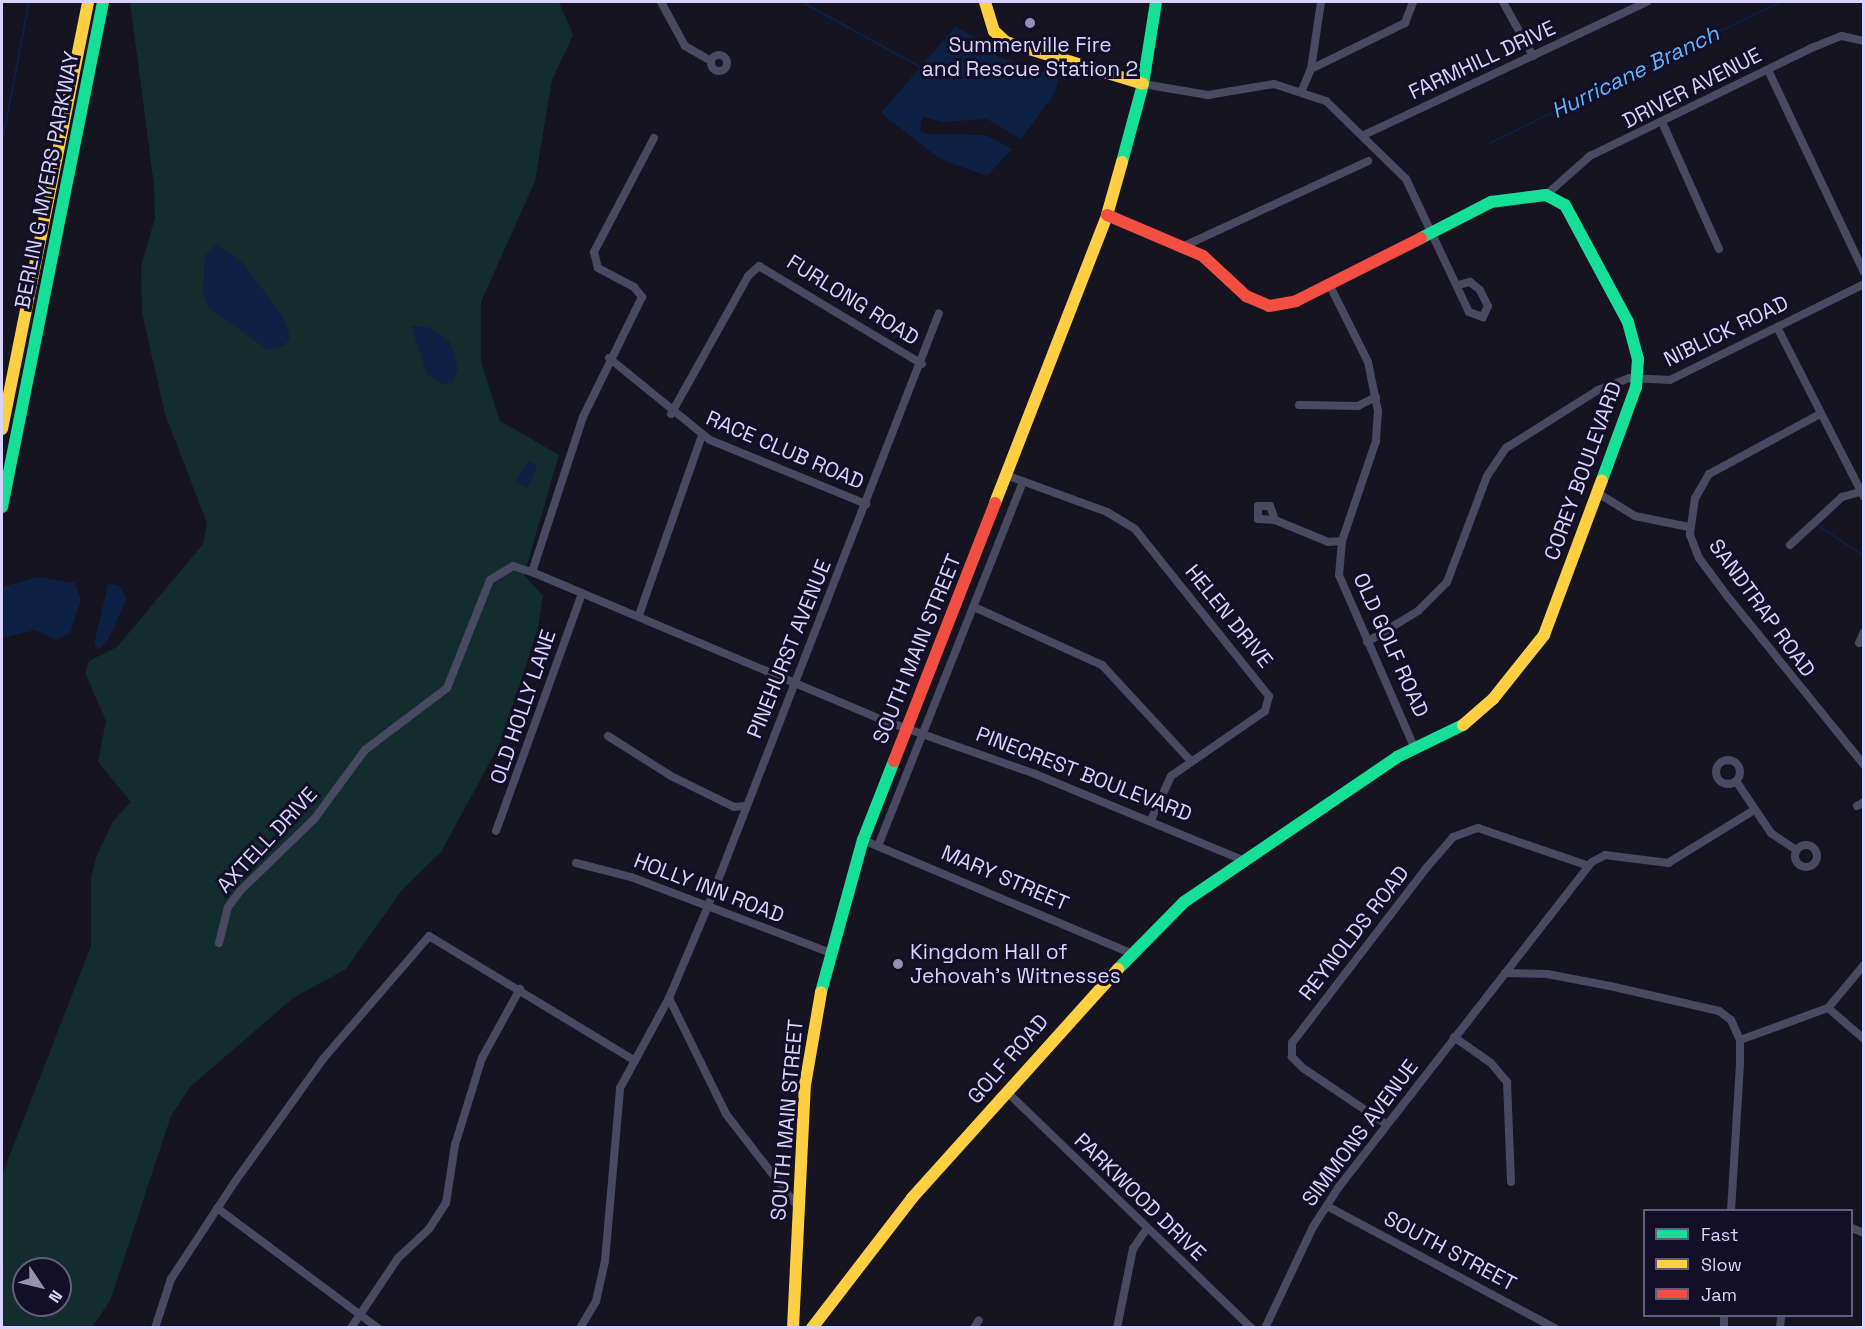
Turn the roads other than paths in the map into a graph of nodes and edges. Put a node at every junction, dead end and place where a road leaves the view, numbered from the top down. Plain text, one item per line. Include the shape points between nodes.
1 (88, 2) edge
2 (103, 2) edge
3 (661, 2) edge
4 (986, 2) edge
5 (1156, 2) edge
6 (1321, 2) edge
7 (1413, 2) edge
8 (1503, 2) edge
9 (1647, 2) edge
10 (1863, 39) edge
11 (1533, 56) junction
12 (711, 61) dead end
13 (1311, 69) junction
14 (1767, 70) junction
15 (1143, 84) junction
16 (1302, 90) junction
17 (1662, 122) junction
18 (1364, 135) junction
19 (654, 138) dead end
20 (1368, 161) dead end
21 (1546, 195) junction
22 (1107, 215) junction
23 (1432, 232) junction
24 (1182, 247) junction
25 (1719, 249) dead end
26 (1863, 272) edge
27 (1329, 284) junction
28 (1863, 284) edge
29 (1458, 285) dead end
30 (939, 313) dead end
31 (1777, 327) junction
32 (609, 358) junction
33 (922, 364) junction
34 (1637, 378) junction
35 (1376, 397) junction
36 (1299, 405) dead end
37 (671, 414) junction
38 (1820, 414) junction
39 (2, 429) edge
40 (702, 435) junction
41 (1006, 475) junction
42 (1023, 481) junction
43 (1596, 492) junction
44 (3, 494) edge
45 (1861, 494) edge
46 (866, 504) junction
47 (2, 507) edge
48 (1275, 520) dead end
49 (1689, 527) junction
50 (1342, 541) junction
51 (1790, 545) dead end
52 (532, 572) junction
53 (582, 593) junction
54 (974, 607) junction
55 (639, 615) junction
56 (1863, 632) edge
57 (1367, 642) junction
58 (1859, 643) dead end
59 (795, 683) junction
60 (907, 728) junction
61 (925, 732) junction
62 (608, 736) dead end
63 (1414, 747) junction
64 (1191, 761) junction
65 (1863, 765) edge
66 (1736, 781) dead end
67 (745, 806) junction
68 (1754, 810) junction
69 (1151, 820) junction
70 (496, 831) dead end
71 (863, 840) junction
72 (878, 846) junction
73 (1796, 850) dead end
74 (1245, 861) junction
75 (576, 863) dead end
76 (1589, 866) junction
77 (708, 906) junction
78 (219, 943) dead end
79 (828, 952) junction
80 (1131, 953) junction
81 (1863, 965) edge
82 (1505, 974) junction
83 (520, 989) junction
84 (669, 998) junction
85 (1828, 1008) junction
86 (1454, 1037) junction
87 (1863, 1039) edge
88 (1740, 1040) junction
89 (635, 1061) junction
90 (1006, 1091) junction
91 (1386, 1124) junction
92 (1511, 1182) dead end
93 (1327, 1206) junction
94 (218, 1208) junction
95 (798, 1208) junction
96 (1731, 1209) edge
97 (1146, 1230) junction
98 (360, 1315) junction
99 (155, 1328) edge
100 (351, 1328) edge
101 (378, 1328) edge
102 (580, 1328) edge
103 (793, 1328) edge
104 (812, 1328) edge
105 (1117, 1328) edge
106 (1251, 1328) edge
107 (1265, 1328) edge
108 (1555, 1328) edge

1 - 39 main road, BERLIN G MYERS PARKWAY
2 - 44 main road, BERLIN G MYERS PARKWAY
3 - 12 street via 685,46
4 - 15 main road via 994,31 1006,42
5 - 15 main road, SOUTH MAIN STREET
6 - 13 street
7 - 13 street via 1405,22
8 - 11 street
9 - 11 street, FARMHILL DRIVE
10 - 14 street, DRIVER AVENUE via 1834,38
11 - 18 street, FARMHILL DRIVE
13 - 16 street
14 - 17 street, DRIVER AVENUE
14 - 26 street
15 - 16 street via 1208,95 1268,85
15 - 22 main road, SOUTH MAIN STREET
16 - 18 street via 1326,101
17 - 21 street, DRIVER AVENUE via 1590,156
17 - 25 street
18 - 23 street via 1406,179
19 - 32 street via 594,252 598,268 642,297
20 - 24 street
21 - 23 main road via 1508,196
21 - 34 main road, COREY BOULEVARD via 1571,212 1586,236 1628,322
22 - 24 main road
22 - 41 main road, SOUTH MAIN STREET
23 - 27 main road
23 - 29 street
24 - 27 main road via 1217,265 1261,305 1287,304
27 - 35 street, OLD GOLF ROAD via 1368,362
28 - 31 street, NIBLICK ROAD
30 - 33 street, PINEHURST AVENUE
31 - 34 street, NIBLICK ROAD via 1670,380
31 - 38 street
32 - 37 street, RACE CLUB ROAD
32 - 52 street via 533,558
33 - 37 street, FURLONG ROAD via 759,266 748,276
33 - 46 street, PINEHURST AVENUE
34 - 43 main road, COREY BOULEVARD
34 - 57 street, NIBLICK ROAD via 1598,390 1506,448 1487,476 1447,582 1418,611
35 - 36 street via 1358,406
35 - 50 street, OLD GOLF ROAD via 1376,441
37 - 40 street, RACE CLUB ROAD
38 - 45 street
38 - 49 street, SANDTRAP ROAD via 1709,474 1695,498
40 - 46 street, RACE CLUB ROAD
40 - 55 street
41 - 42 street, HELEN DRIVE
41 - 60 main road, SOUTH MAIN STREET
42 - 54 street
42 - 64 street, HELEN DRIVE via 1107,512 1135,529 1269,696 1265,711
43 - 49 street via 1635,516
43 - 63 main road, COREY BOULEVARD via 1545,635 1478,714
44 - 47 main road, BERLIN G MYERS PARKWAY
45 - 51 street via 1842,497
46 - 59 street, PINEHURST AVENUE
48 - 50 street via 1328,542
49 - 65 street, SANDTRAP ROAD via 1695,550 1710,573
50 - 57 street, OLD GOLF ROAD via 1341,583
52 - 53 street, PINECREST BOULEVARD
52 - 78 street, AXTELL DRIVE via 513,566 490,580 447,688 365,750 315,818 240,891 228,907
53 - 55 street, PINECREST BOULEVARD
53 - 70 street, OLD HOLLY LANE
54 - 61 street
54 - 64 street via 1096,661
55 - 59 street, PINECREST BOULEVARD
56 - 58 street
57 - 63 street, OLD GOLF ROAD
59 - 60 street, PINECREST BOULEVARD
59 - 67 street, PINEHURST AVENUE
60 - 61 street, PINECREST BOULEVARD
60 - 71 main road, SOUTH MAIN STREET
61 - 69 street, PINECREST BOULEVARD
61 - 72 street
62 - 67 street via 671,776 734,807
63 - 74 main road, GOLF ROAD
64 - 69 street, HELEN DRIVE via 1166,782
66 - 68 street
67 - 77 street, PINEHURST AVENUE
68 - 73 street via 1771,833
68 - 76 street, SIMMONS AVENUE via 1668,863 1599,858
69 - 74 street, PINECREST BOULEVARD
71 - 72 street, MARY STREET
71 - 79 main road, SOUTH MAIN STREET
72 - 80 street, MARY STREET
74 - 80 main road, GOLF ROAD via 1184,902
75 - 77 street, HOLLY INN ROAD
76 - 82 street, SIMMONS AVENUE
76 - 91 street, REYNOLDS ROAD via 1487,828 1453,837 1292,1043 1292,1057 1303,1068
77 - 79 street, HOLLY INN ROAD
77 - 84 street, PINEHURST AVENUE
79 - 95 main road, SOUTH MAIN STREET via 809,1046
80 - 90 main road, GOLF ROAD
81 - 85 street
82 - 86 street, SIMMONS AVENUE
82 - 88 street via 1547,974 1719,1011 1731,1020
83 - 89 street
83 - 94 street via 429,936 322,1059
83 - 98 street via 482,1058 455,1146 446,1203 429,1229 398,1258
84 - 89 street, PINEHURST AVENUE
84 - 95 street via 726,1114
85 - 87 street
85 - 88 street
86 - 91 street, SIMMONS AVENUE
86 - 92 street via 1491,1063 1507,1082
88 - 96 street
89 - 102 street, PINEHURST AVENUE via 615,1107 612,1210 601,1281
90 - 97 street, PARKWOOD DRIVE
90 - 104 main road, GOLF ROAD via 884,1231
91 - 93 street, SIMMONS AVENUE
93 - 107 street, SIMMONS AVENUE
93 - 108 street, SOUTH STREET
94 - 98 street
94 - 99 street via 171,1279
95 - 103 main road, SOUTH MAIN STREET
97 - 105 street via 1133,1249
97 - 106 street, PARKWOOD DRIVE
98 - 100 street
98 - 101 street

